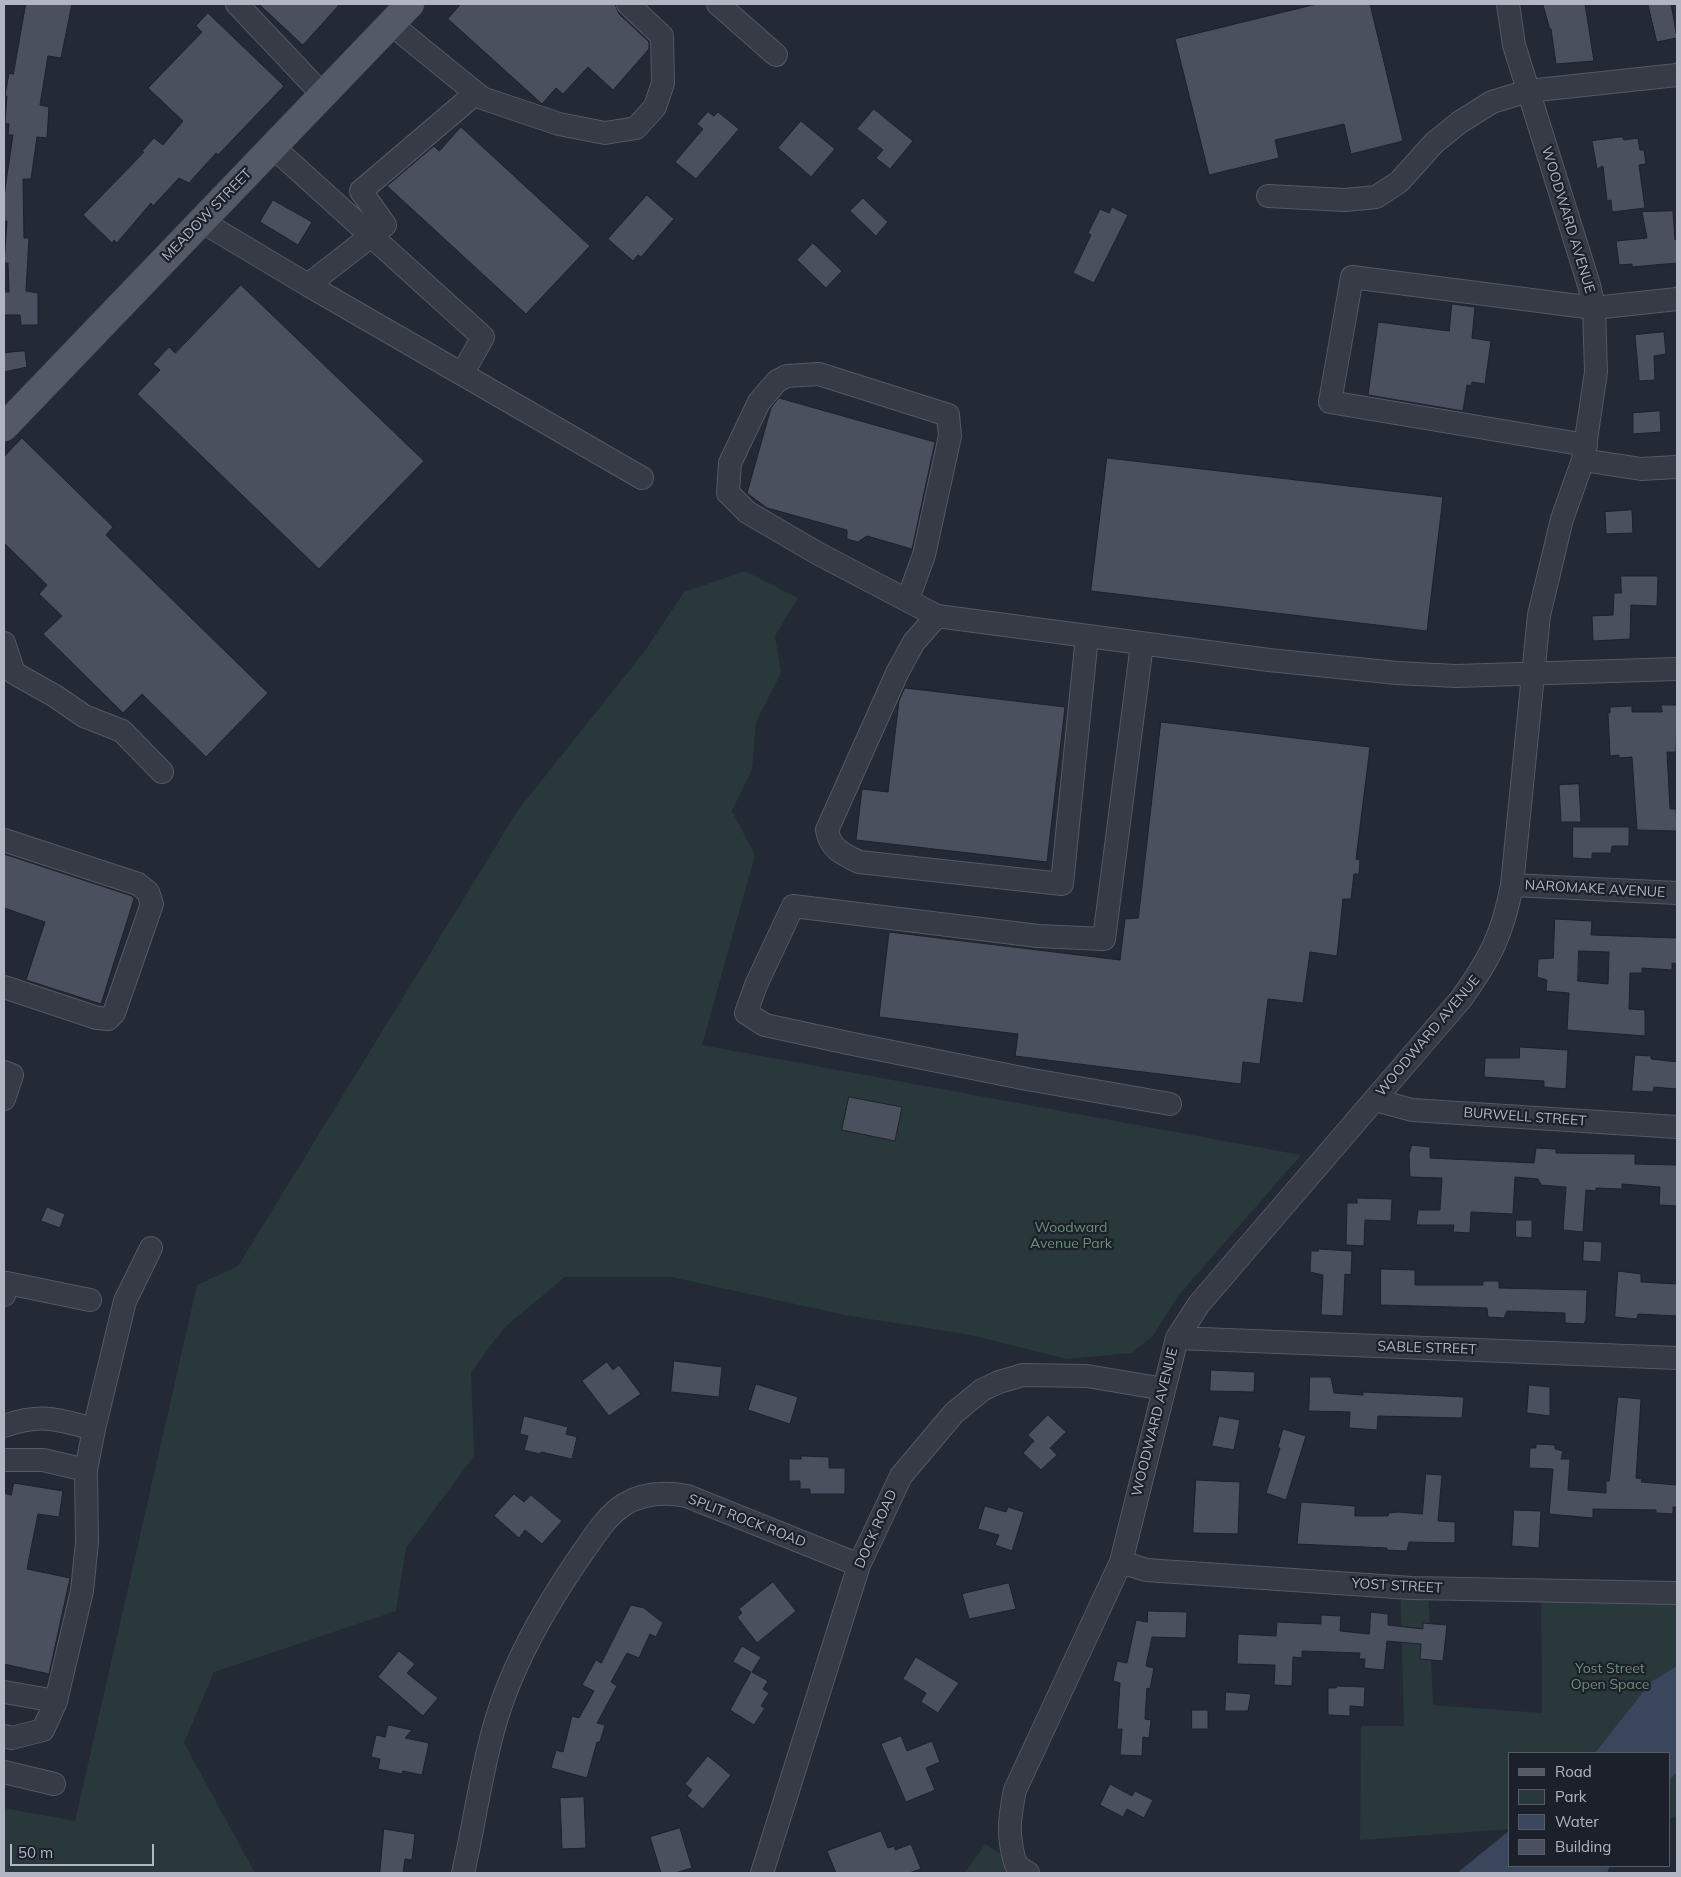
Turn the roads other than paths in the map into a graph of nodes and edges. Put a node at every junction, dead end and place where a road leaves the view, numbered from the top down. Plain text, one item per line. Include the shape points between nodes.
1 (237, 4) edge
2 (410, 4) edge
3 (628, 4) edge
4 (718, 4) edge
5 (1508, 4) edge
6 (391, 24) junction
7 (776, 54) dead end
8 (1677, 75) edge
9 (1528, 91) junction
10 (476, 93) junction
11 (323, 95) junction
12 (273, 146) junction
13 (1268, 196) dead end
14 (202, 221) junction
15 (371, 236) junction
16 (308, 285) junction
17 (1677, 300) edge
18 (1594, 308) junction
19 (462, 374) junction
20 (4, 426) edge
21 (1585, 453) junction
22 (1677, 467) edge
23 (642, 478) dead end
24 (908, 599) junction
25 (938, 616) junction
26 (1087, 636) junction
27 (4, 643) edge
28 (1142, 644) junction
29 (1677, 669) edge
30 (1532, 675) junction
31 (162, 772) dead end
32 (4, 840) edge
33 (1512, 885) junction
34 (1677, 893) edge
35 (4, 987) edge
36 (4, 1072) edge
37 (4, 1100) edge
38 (1374, 1100) junction
39 (1170, 1104) dead end
40 (1677, 1127) edge
41 (151, 1248) dead end
42 (4, 1295) edge
43 (90, 1300) dead end
44 (1177, 1338) junction
45 (1677, 1358) edge
46 (1164, 1388) junction
47 (4, 1426) edge
48 (94, 1429) junction
49 (4, 1460) edge
50 (86, 1470) junction
51 (1121, 1562) junction
52 (859, 1564) junction
53 (1675, 1593) dead end
54 (4, 1692) edge
55 (56, 1701) junction
56 (4, 1736) edge
57 (4, 1772) edge
58 (54, 1784) dead end
59 (463, 1873) edge
60 (762, 1873) edge
61 (1028, 1873) edge

1 - 11 street
2 - 6 main road, MEADOW STREET
3 - 10 street via 662,36 663,83 655,107 636,128 605,133 559,124 482,98
4 - 7 street
5 - 9 street, WOODWARD AVENUE via 1514,45
6 - 10 street
6 - 11 main road, MEADOW STREET
8 - 9 street
9 - 13 street via 1492,102 1460,122 1434,143 1399,182 1376,197 1345,200
9 - 18 street, WOODWARD AVENUE
10 - 15 street via 361,191 385,224
11 - 12 main road, MEADOW STREET
12 - 14 main road, MEADOW STREET
12 - 15 street
14 - 16 street
14 - 20 main road, MEADOW STREET
15 - 16 street
15 - 19 street via 483,337
16 - 19 street
17 - 18 street
18 - 21 street, WOODWARD AVENUE via 1596,372
18 - 21 street via 1352,277 1330,402
19 - 23 street
21 - 22 street via 1641,469
21 - 30 street, WOODWARD AVENUE via 1562,519 1539,615
24 - 24 street via 747,512 728,492 730,463 759,402 787,376 819,374 948,415 950,436 924,555
24 - 25 street
25 - 26 street
25 - 26 street via 914,642 898,671 827,830 829,841 838,851 859,862 1062,884
26 - 28 street
27 - 31 street via 14,673 84,716 122,731
28 - 30 street via 1397,673
28 - 39 street via 1104,939 1038,936 793,906 746,1013 765,1025 848,1044 1026,1080
29 - 30 street
30 - 33 street, WOODWARD AVENUE
32 - 35 street via 138,884 148,892 152,904 114,1013 108,1019
33 - 34 street, NAROMAKE AVENUE
33 - 38 street, WOODWARD AVENUE via 1506,917 1485,966 1461,999
36 - 37 street via 12,1075
38 - 40 street, BURWELL STREET via 1412,1110
38 - 44 street, WOODWARD AVENUE via 1198,1304
41 - 48 street via 125,1301
42 - 43 street via 7,1282
44 - 45 street, SABLE STREET
44 - 46 street, WOODWARD AVENUE
46 - 51 street, WOODWARD AVENUE
46 - 52 street, DOCK ROAD via 1087,1376 1023,1375 982,1390 954,1413 901,1476
47 - 48 street via 49,1417
48 - 50 street
49 - 50 street via 43,1460
50 - 55 street via 87,1542 82,1591
51 - 53 street, YOST STREET via 1146,1570 1411,1588
51 - 61 street, WOODWARD AVENUE via 1015,1790 1008,1822 1010,1843 1016,1865
52 - 59 street, SPLIT ROCK ROAD via 688,1496 651,1494 627,1503 608,1516 553,1595 508,1684 490,1742
52 - 60 street, DOCK ROAD
54 - 55 street
55 - 56 street via 43,1730 12,1738
57 - 58 street

